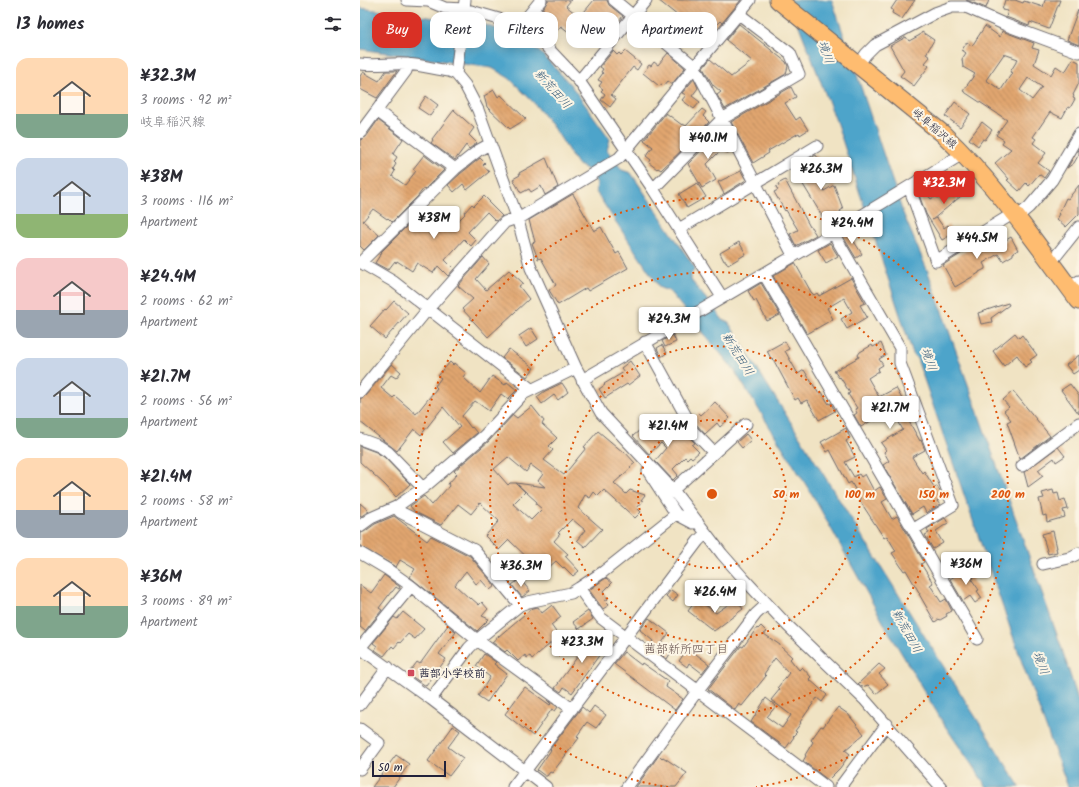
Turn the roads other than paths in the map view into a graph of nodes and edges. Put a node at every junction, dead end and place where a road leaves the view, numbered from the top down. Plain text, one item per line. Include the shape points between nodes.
1 (407, 0) edge
2 (540, 0) edge
3 (614, 0) edge
4 (646, 0) edge
5 (750, 0) edge
6 (778, 0) edge
7 (427, 1) edge
8 (950, 4) edge
9 (967, 4) edge
10 (464, 8) edge
11 (531, 12) edge
12 (629, 12) edge
13 (636, 12) edge
14 (739, 14) junction
15 (494, 17) edge
16 (627, 22) edge
17 (548, 48) edge
18 (672, 48) edge
19 (1079, 52) edge
20 (360, 64) edge
21 (408, 64) junction
22 (858, 64) junction
23 (695, 67) junction
24 (456, 70) junction
25 (579, 81) junction
26 (378, 111) junction
27 (722, 119) junction
28 (360, 133) edge
29 (1079, 134) edge
30 (490, 144) junction
31 (817, 146) dead end
32 (964, 153) junction
33 (622, 154) junction
34 (455, 169) junction
35 (755, 182) junction
36 (908, 188) junction
37 (653, 189) junction
38 (1016, 215) junction
39 (517, 218) junction
40 (1079, 227) edge
41 (678, 229) junction
42 (833, 233) junction
43 (793, 256) junction
44 (1049, 261) junction
45 (360, 262) edge
46 (764, 274) junction
47 (1076, 290) edge
48 (720, 298) junction
49 (428, 309) junction
50 (645, 342) junction
51 (576, 368) junction
52 (582, 380) junction
53 (531, 389) junction
54 (360, 392) edge
55 (1079, 423) edge
56 (746, 424) dead end
57 (360, 439) edge
58 (714, 453) junction
59 (644, 460) junction
60 (1022, 466) dead end
61 (423, 488) junction
62 (673, 490) junction
63 (396, 507) junction
64 (676, 514) junction
65 (698, 522) junction
66 (360, 526) edge
67 (914, 529) junction
68 (706, 532) junction
69 (360, 553) edge
70 (1079, 553) edge
71 (1043, 564) dead end
72 (411, 586) junction
73 (579, 588) junction
74 (767, 604) junction
75 (520, 605) junction
76 (625, 636) junction
77 (977, 639) dead end
78 (477, 640) junction
79 (388, 667) junction
80 (698, 690) junction
81 (431, 699) junction
82 (360, 705) edge
83 (572, 709) junction
84 (887, 724) junction
85 (360, 729) edge
86 (360, 769) edge
87 (525, 771) junction
88 (513, 787) edge
89 (546, 787) edge
90 (627, 787) edge
91 (826, 787) edge
92 (840, 787) edge
93 (941, 787) edge

1 - 7 street
2 - 11 street
3 - 12 street
4 - 13 street
5 - 14 street
6 - 22 main road, 岐阜稲沢線
7 - 10 street via 445,8
8 - 9 street
8 - 22 street via 875,45
9 - 19 street via 1006,25
10 - 15 street
10 - 24 street
14 - 23 street
14 - 27 street via 790,53 799,74
16 - 25 street
17 - 25 street
18 - 23 street
20 - 21 street
21 - 24 street
21 - 26 street via 406,71
22 - 32 main road, 岐阜稲沢線
23 - 27 street
23 - 33 street
24 - 30 street via 478,110
25 - 33 street
26 - 28 street
26 - 34 street
27 - 35 street
27 - 37 street
29 - 38 street via 1052,180 1029,207
30 - 34 street
30 - 39 street
31 - 35 street
32 - 36 street
32 - 38 main road, 岐阜稲沢線
33 - 37 street
33 - 39 street via 585,179
34 - 45 street
35 - 41 street
35 - 43 street
36 - 38 street via 936,261
36 - 42 street
37 - 41 street
38 - 44 main road, 岐阜稲沢線
39 - 49 street via 505,222
39 - 51 street via 531,268
40 - 44 street
41 - 48 street
42 - 43 street
42 - 67 street via 900,348 900,363 953,505
43 - 46 street
44 - 47 main road, 岐阜稲沢線
45 - 49 street via 394,282
46 - 48 street
46 - 67 street
48 - 50 street
49 - 53 street
49 - 54 street
50 - 52 street
50 - 58 street via 688,420 688,426
51 - 52 street
51 - 53 street
52 - 59 street via 607,420
53 - 61 street via 523,394 484,436
55 - 60 street
56 - 58 street
57 - 61 street via 388,452
58 - 62 street
59 - 62 street
59 - 64 street via 646,468
61 - 63 street
62 - 65 street
63 - 66 street
63 - 75 street via 400,512 474,550
64 - 65 street via 693,523
64 - 73 street
65 - 68 street
67 - 77 street
68 - 74 street via 722,554
68 - 76 street
69 - 72 street
70 - 71 street
72 - 78 street
72 - 79 street via 360,648
73 - 75 street via 571,593
73 - 76 street via 601,618
74 - 80 street via 756,614
74 - 84 street
75 - 78 street
76 - 80 street
76 - 83 street
78 - 81 street
78 - 83 street
79 - 81 street
79 - 82 street
80 - 90 street
80 - 91 street
81 - 87 street
83 - 87 street
84 - 92 street
84 - 93 street
85 - 86 street via 380,743
87 - 88 street
87 - 89 street

